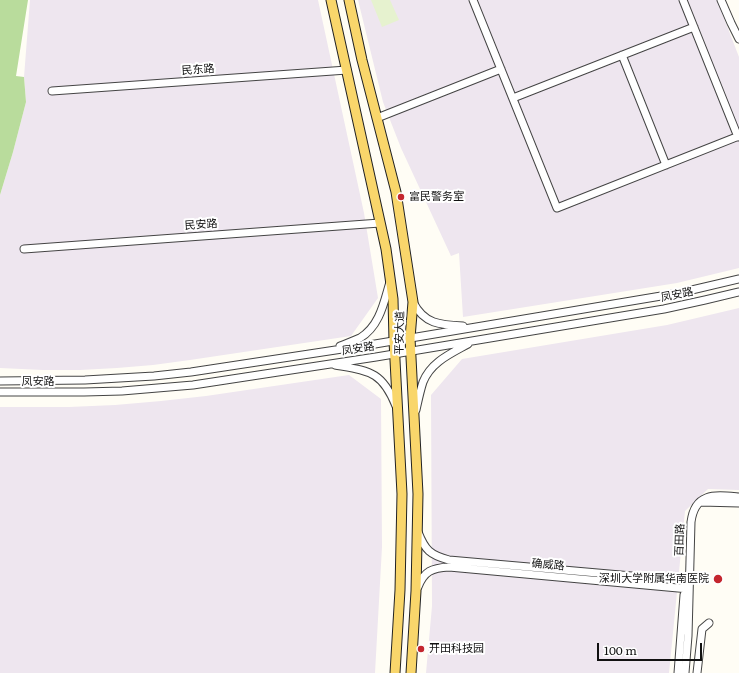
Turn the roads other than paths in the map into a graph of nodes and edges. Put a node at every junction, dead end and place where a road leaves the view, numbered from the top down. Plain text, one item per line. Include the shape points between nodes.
1 (331, 0) edge
2 (348, 0) edge
3 (473, 0) edge
4 (683, 0) edge
5 (721, 0) edge
6 (694, 27) junction
7 (739, 39) edge
8 (622, 55) junction
9 (501, 69) junction
10 (347, 70) junction
11 (52, 91) dead end
12 (513, 98) junction
13 (377, 118) junction
14 (738, 137) edge
15 (666, 165) junction
16 (380, 223) junction
17 (24, 248) dead end
18 (390, 279) junction
19 (739, 279) edge
20 (739, 292) edge
21 (412, 302) junction
22 (475, 327) junction
23 (410, 338) junction
24 (394, 341) junction
25 (474, 341) junction
26 (328, 351) junction
27 (410, 351) junction
28 (395, 354) junction
29 (329, 364) junction
30 (0, 381) edge
31 (0, 392) edge
32 (398, 412) junction
33 (414, 418) junction
34 (739, 497) edge
35 (701, 502) junction
36 (739, 503) edge
37 (418, 532) junction
38 (689, 581) junction
39 (687, 589) junction
40 (416, 591) junction
41 (709, 623) dead end
42 (395, 673) edge
43 (411, 673) edge
44 (678, 673) edge
45 (685, 673) edge
46 (698, 673) edge

1 - 10 main road, 平安大道
2 - 13 main road, 平安大道
3 - 9 street
4 - 6 street
5 - 7 street
6 - 8 street
6 - 14 street
8 - 12 street
8 - 15 street
9 - 12 street
9 - 13 street
10 - 11 street, 民东路
10 - 16 main road, 平安大道
12 - 15 street via 557,208
13 - 21 main road, 平安大道 via 396,192
14 - 15 street
16 - 17 street, 民安路
16 - 18 main road, 平安大道
18 - 24 main road, 平安大道
18 - 26 street via 380,314 370,330 359,338
19 - 22 street, 凤安路 via 679,293
20 - 25 street, 凤安路 via 664,308
21 - 22 street via 423,316 432,322
21 - 23 main road, 平安大道
22 - 23 street, 凤安路
23 - 24 street, 凤安路
23 - 27 main road, 平安大道
24 - 26 street, 凤安路
24 - 28 main road, 平安大道
25 - 27 street, 凤安路
25 - 33 street via 440,360 427,374
26 - 30 street, 凤安路 via 154,376
27 - 28 street, 凤安路
27 - 33 main road, 平安大道
28 - 29 street, 凤安路
28 - 32 main road, 平安大道
29 - 31 street, 凤安路 via 156,389
29 - 32 street via 362,370 373,375 387,387
32 - 42 main road, 平安大道 via 402,526
33 - 37 main road, 平安大道
34 - 35 street via 714,496
35 - 36 street
35 - 38 street, 百田路 via 692,514
37 - 38 street, 确威路 via 429,551 449,560
37 - 40 main road, 平安大道
38 - 39 street, 百田路
39 - 40 street, 确威路 via 449,567 428,572 421,579
39 - 44 street, 百田路
39 - 45 street, 百田路 via 688,636
40 - 43 main road, 平安大道
41 - 46 street via 702,629

